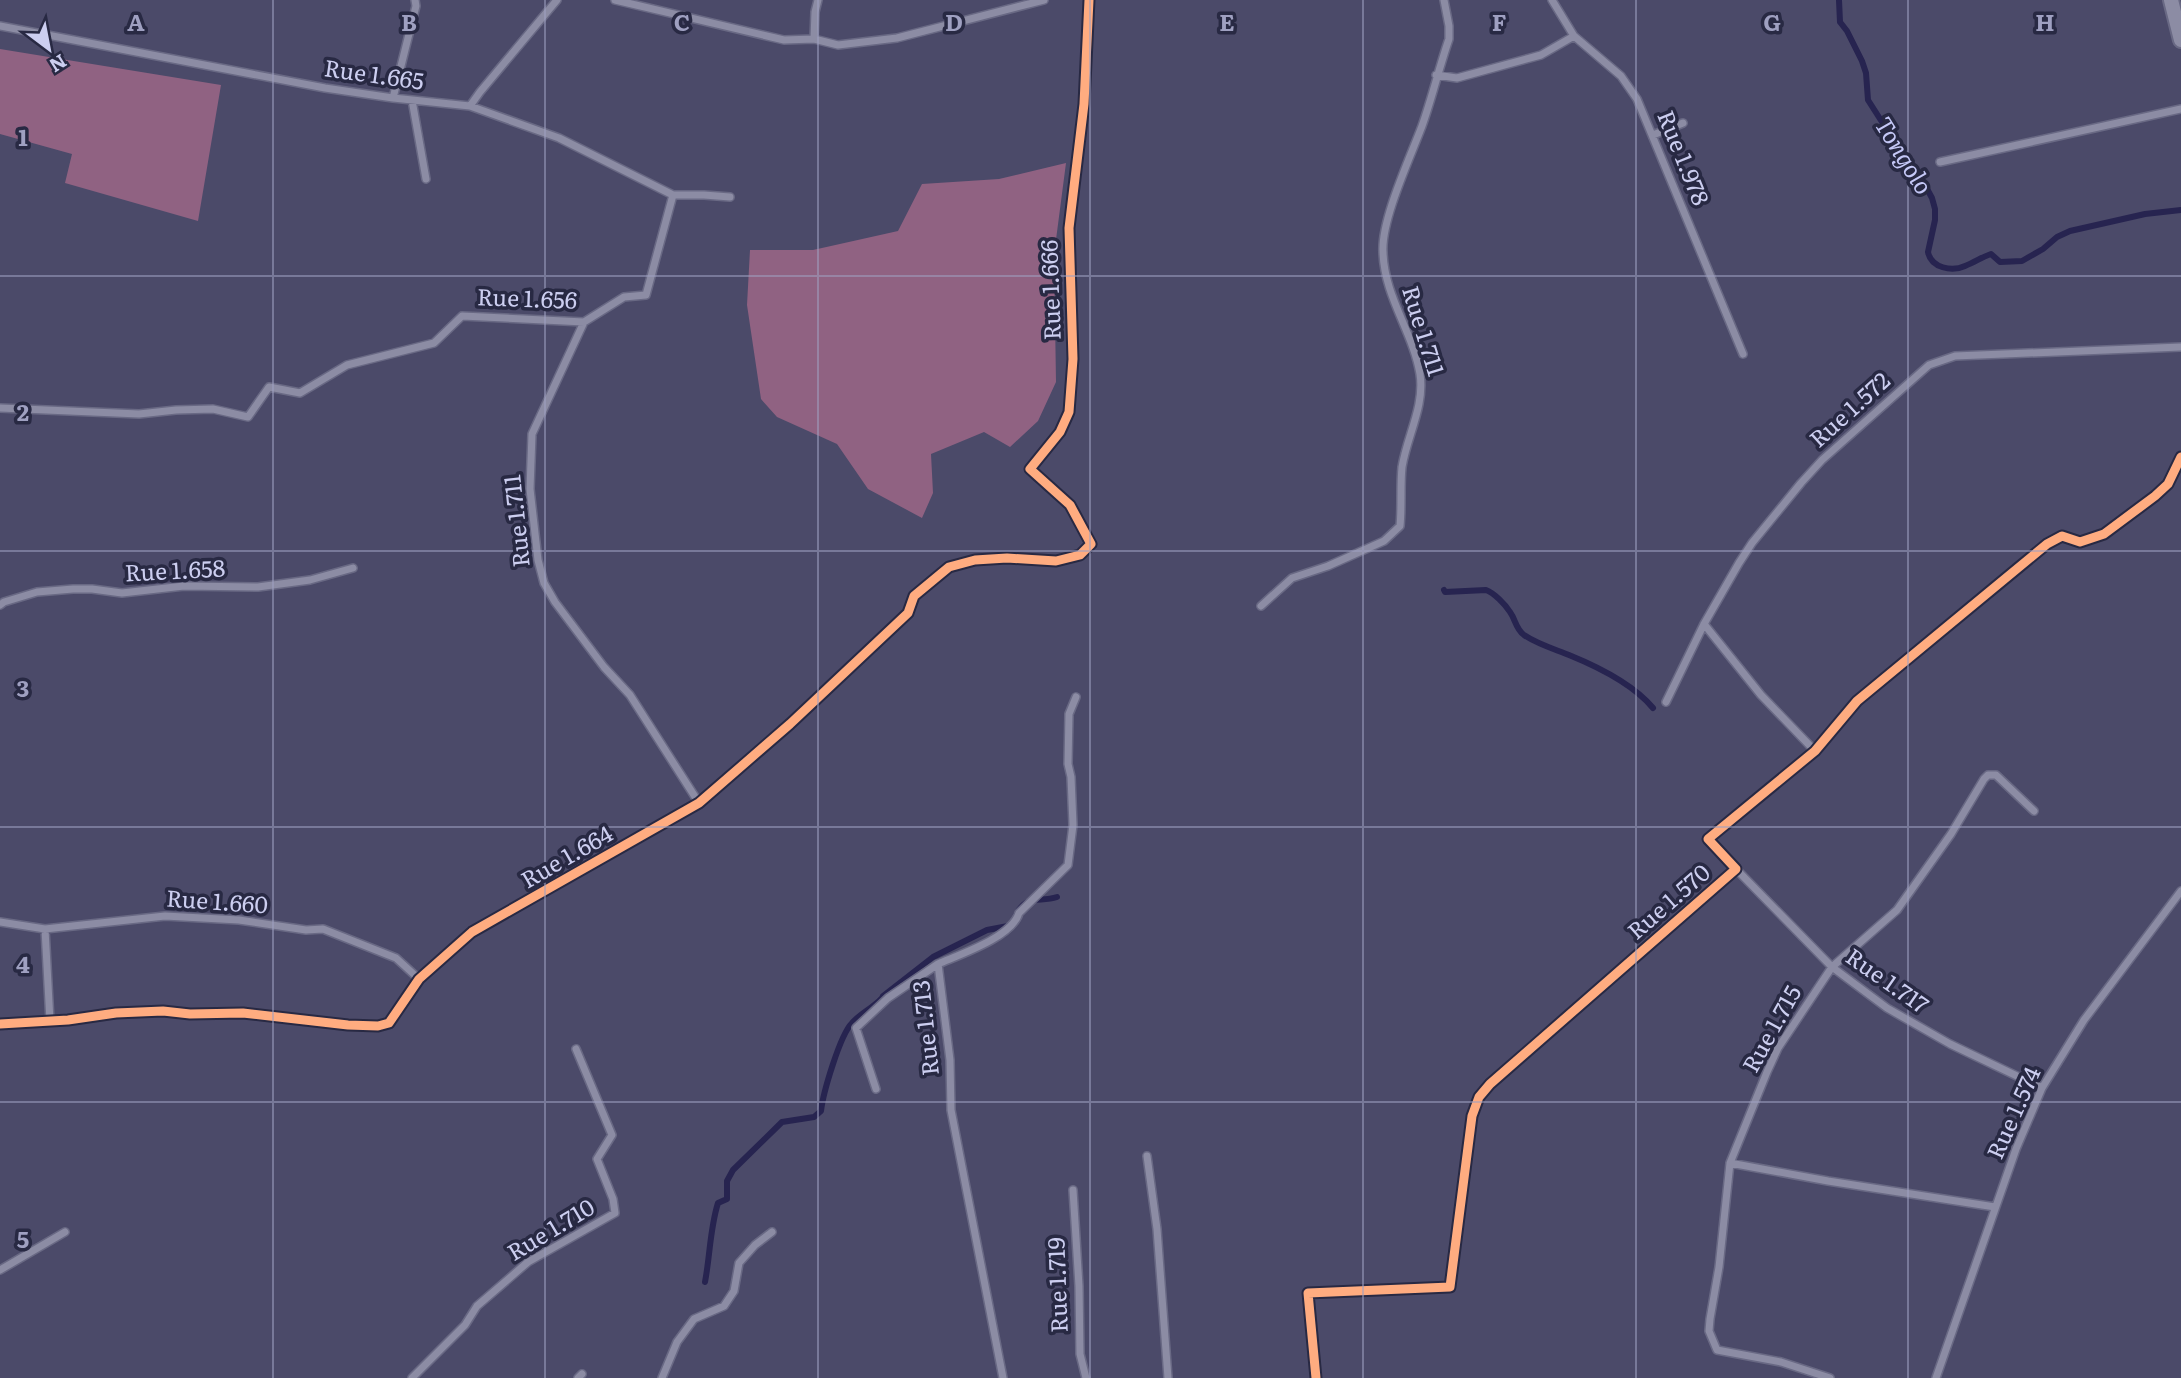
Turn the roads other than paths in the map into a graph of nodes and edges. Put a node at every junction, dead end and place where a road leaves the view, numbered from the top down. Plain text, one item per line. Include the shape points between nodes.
1 (415, 0) edge
2 (557, 0) edge
3 (615, 0) edge
4 (818, 0) edge
5 (1044, 0) edge
6 (1089, 0) edge
7 (1444, 0) edge
8 (1552, 0) edge
9 (2171, 0) edge
10 (0, 26) edge
11 (1574, 36) junction
12 (814, 39) junction
13 (2181, 40) edge
14 (1439, 75) junction
15 (393, 98) junction
16 (412, 100) junction
17 (470, 106) junction
18 (2181, 109) edge
19 (1683, 122) dead end
20 (1653, 135) junction
21 (1940, 162) dead end
22 (426, 179) dead end
23 (673, 195) junction
24 (730, 197) dead end
25 (584, 322) junction
26 (2181, 347) edge
27 (1743, 354) dead end
28 (0, 408) edge
29 (2181, 457) edge
30 (1091, 544) joint
31 (354, 568) dead end
32 (0, 606) edge
33 (1261, 606) dead end
34 (1704, 624) junction
35 (1076, 697) dead end
36 (1666, 702) dead end
37 (1815, 751) junction
38 (699, 803) junction
39 (2035, 811) dead end
40 (1736, 869) junction
41 (2181, 891) edge
42 (0, 922) edge
43 (45, 929) junction
44 (939, 964) junction
45 (1832, 967) junction
46 (419, 979) junction
47 (50, 1021) junction
48 (0, 1024) edge
49 (576, 1049) dead end
50 (2042, 1088) junction
51 (876, 1089) dead end
52 (1147, 1156) dead end
53 (1730, 1163) junction
54 (1073, 1190) dead end
55 (1995, 1207) junction
56 (65, 1232) dead end
57 (772, 1233) dead end
58 (0, 1270) edge
59 (412, 1378) edge
60 (662, 1378) edge
61 (1003, 1378) edge
62 (1086, 1378) edge
63 (1168, 1378) edge
64 (1316, 1378) edge
65 (1830, 1378) edge
66 (1936, 1378) edge

1 - 15 street
2 - 17 street
3 - 12 street via 784,40
4 - 12 street
5 - 12 street via 897,38 838,45
6 - 30 street, Rue 1.666 via 1084,104 1069,229 1073,359 1069,412 1060,432 1030,469 1070,505
7 - 14 street, Rue 1.711 via 1449,26
8 - 11 street, Rue 1.978
9 - 13 main road
10 - 15 street, Rue 1.665
11 - 14 street via 1541,55 1457,78
11 - 20 street, Rue 1.978 via 1631,88
14 - 33 street, Rue 1.711 via 1382,251 1385,274 1422,387 1402,470 1400,526 1384,541 1292,578
15 - 16 street, Rue 1.665
16 - 17 street, Rue 1.665
16 - 22 street
17 - 23 street, Rue 1.665 via 559,138
18 - 21 street
19 - 20 street
20 - 27 street, Rue 1.978
23 - 24 street, Rue 1.665
23 - 25 street, Rue 1.656 via 646,295 624,297
25 - 28 street, Rue 1.656 via 463,316 434,343 347,365 300,393 269,387 248,417 213,410 139,414
25 - 38 street, Rue 1.711 via 532,434 530,489 538,559 555,602 630,695
26 - 34 street, Rue 1.572 via 1955,356 1929,365 1801,483 1752,543
29 - 37 street, Rue 1.570 via 2168,484 2104,534 2080,542 2062,536 2047,544 1857,702
30 - 38 street, Rue 1.664 via 1080,555 1056,561 975,559 949,567 914,596 908,613
31 - 32 street, Rue 1.658 via 258,587 37,592
34 - 36 street, Rue 1.572
34 - 37 street via 1761,695
35 - 44 street, Rue 1.713 via 1069,714 1073,825 1068,865 1016,922 984,944
37 - 40 street, Rue 1.570 via 1708,839
38 - 46 street, Rue 1.664 via 472,932
39 - 45 street, Rue 1.715 via 1996,775 1983,779 1897,910
40 - 45 street, Rue 1.717
40 - 64 street, Rue 1.570 via 1479,1097 1470,1129 1450,1287 1308,1293
41 - 50 street, Rue 1.574 via 2084,1020
42 - 43 street, Rue 1.660
43 - 46 street, Rue 1.660 via 165,916 323,929 396,958
43 - 47 street
44 - 51 street via 888,998 856,1028
44 - 61 street, Rue 1.713 via 951,1110
45 - 50 street, Rue 1.717 via 1897,1014
45 - 53 street, Rue 1.715 via 1779,1048
46 - 47 street, Rue 1.664 via 389,1023 378,1026 243,1013 163,1011
47 - 48 street, Rue 1.664
49 - 59 street, Rue 1.710 via 612,1135 597,1159 615,1213 528,1262 477,1306 465,1325
50 - 55 street, Rue 1.574
52 - 63 street
53 - 55 street
53 - 65 street, Rue 1.715 via 1709,1332 1717,1350 1781,1362
54 - 62 street, Rue 1.719 via 1080,1354
55 - 66 street, Rue 1.574
56 - 58 street
57 - 60 street via 739,1263 734,1291 724,1306 694,1319 677,1342

